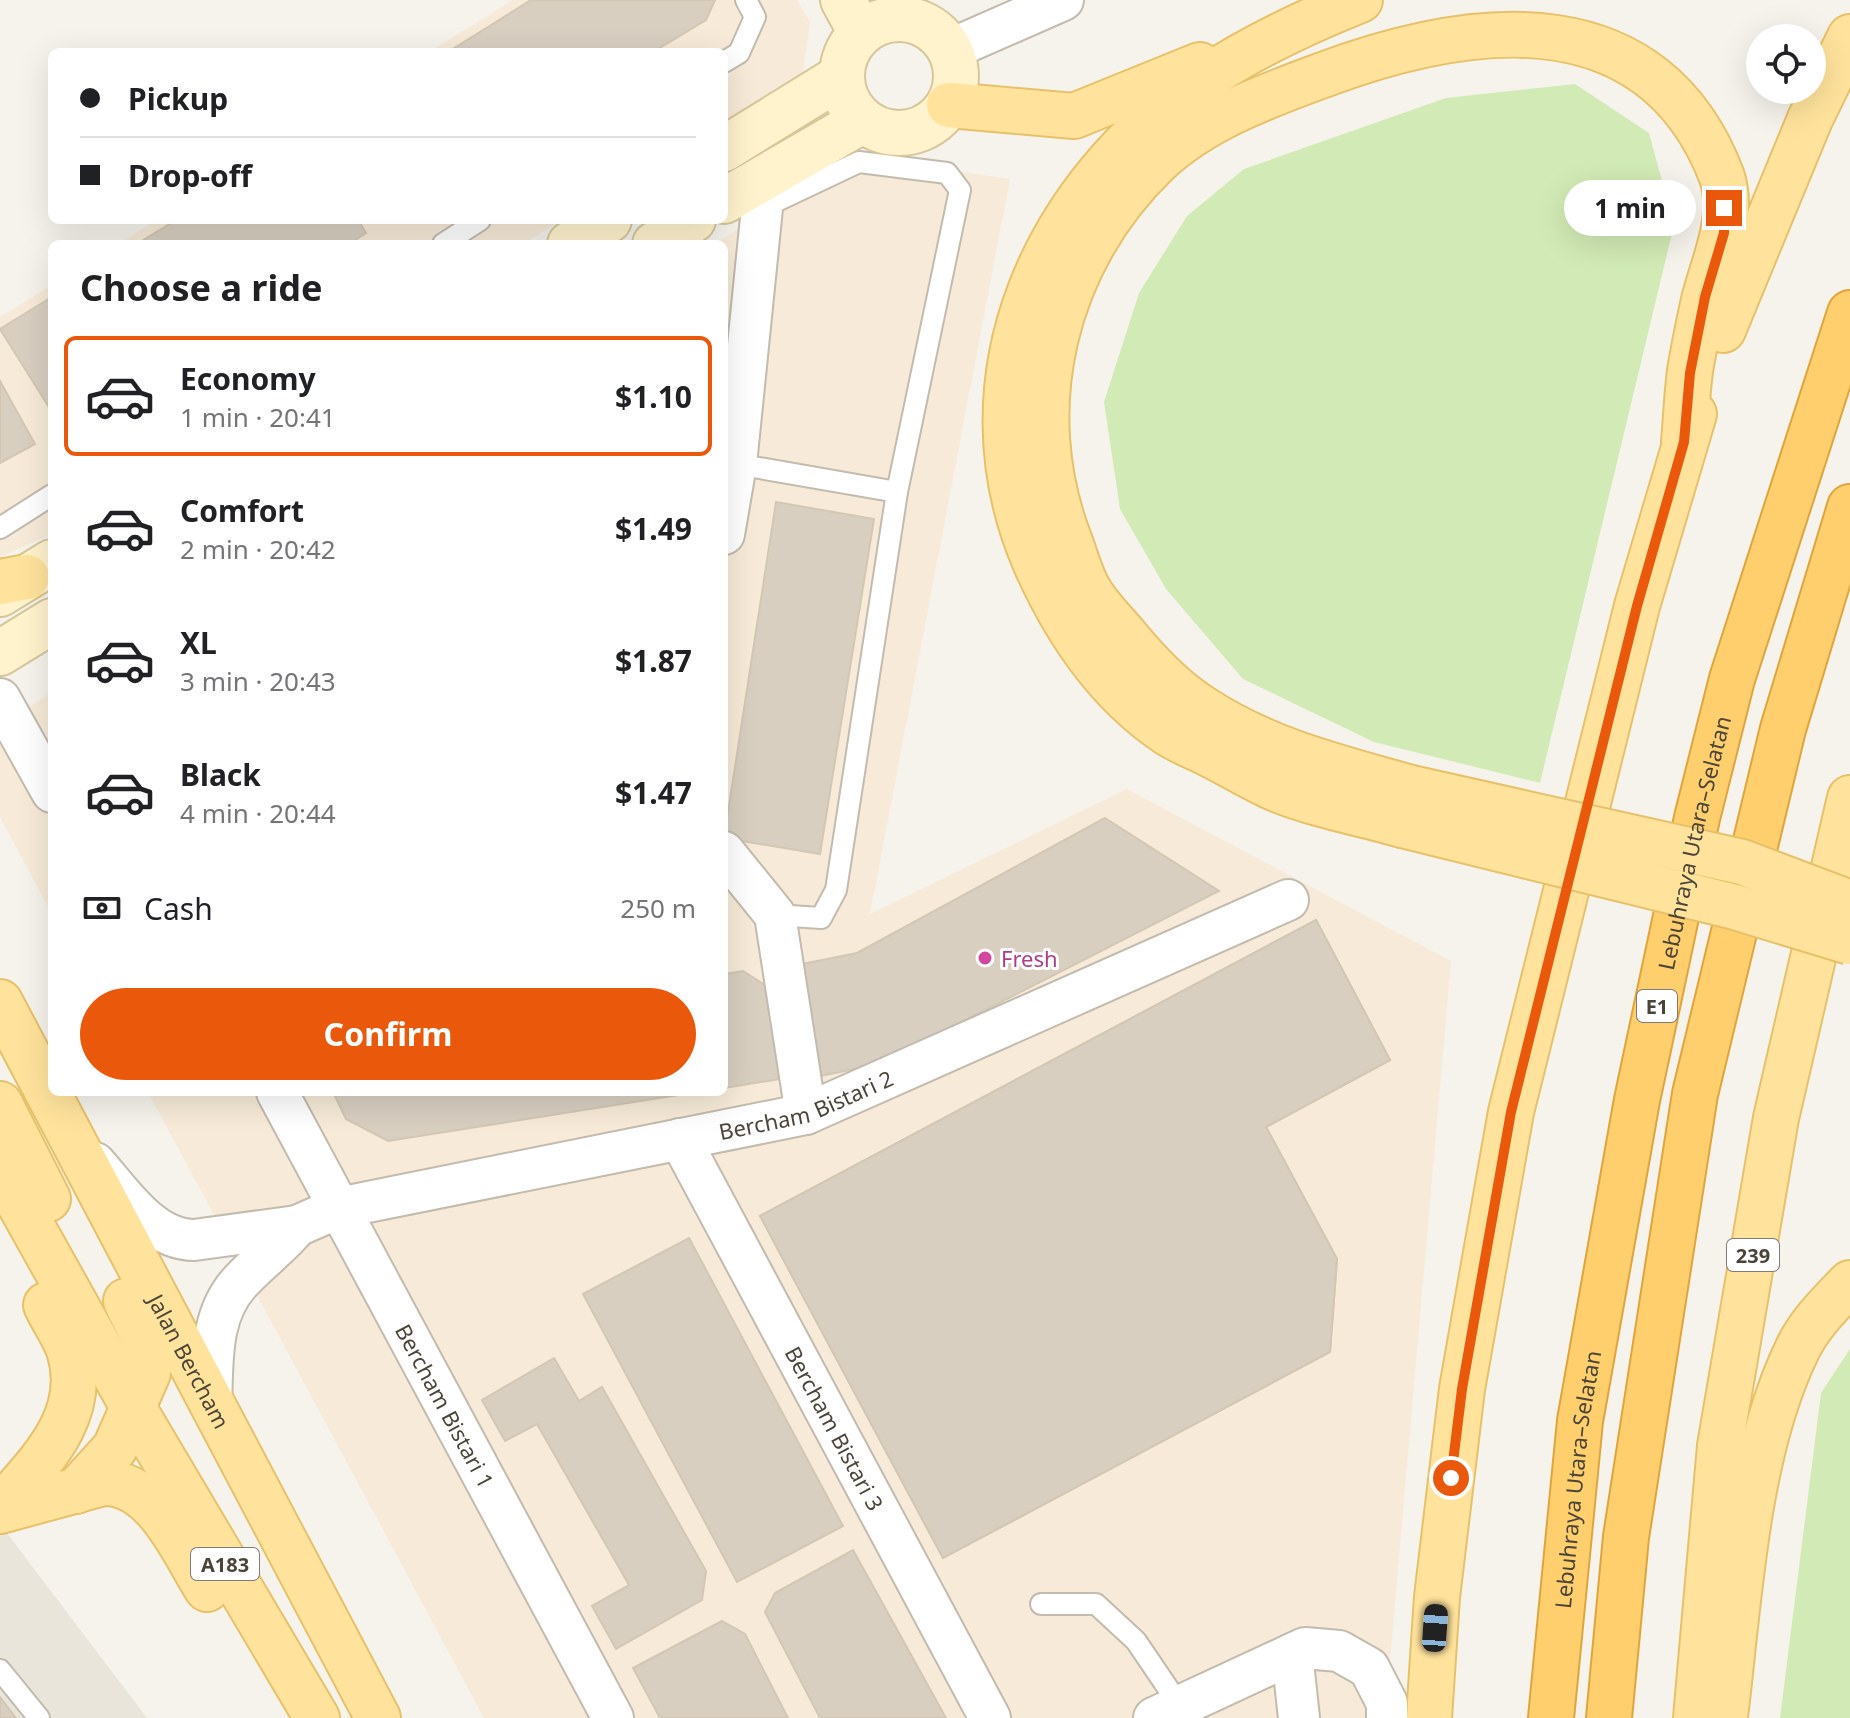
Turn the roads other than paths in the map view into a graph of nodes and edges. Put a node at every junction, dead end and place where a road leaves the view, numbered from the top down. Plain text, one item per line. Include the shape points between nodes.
1 (746, 0) edge
2 (1063, 0) edge
3 (1360, 0) edge
4 (864, 14) edge
5 (1285, 31) junction
6 (1850, 37) edge
7 (949, 50) junction
8 (728, 60) edge
9 (842, 76) junction
10 (949, 105) junction
11 (862, 121) junction
12 (761, 126) junction
13 (728, 147) edge
14 (746, 198) edge
15 (474, 224) edge
16 (602, 224) edge
17 (687, 224) edge
18 (449, 240) edge
19 (576, 240) edge
20 (661, 240) edge
21 (758, 253) junction
22 (728, 271) edge
23 (1850, 313) edge
24 (1684, 442) junction
25 (732, 472) edge
26 (897, 492) junction
27 (48, 498) edge
28 (728, 503) edge
29 (1850, 507) edge
30 (0, 528) edge
31 (48, 623) edge
32 (0, 653) edge
33 (0, 699) edge
34 (48, 785) edge
35 (1850, 798) edge
36 (1406, 807) junction
37 (728, 857) edge
38 (1288, 900) dead end
39 (1850, 903) edge
40 (775, 915) junction
41 (1850, 942) edge
42 (0, 1002) edge
43 (279, 1096) edge
44 (0, 1104) edge
45 (806, 1114) junction
46 (59, 1119) junction
47 (680, 1139) junction
48 (0, 1169) edge
49 (338, 1208) junction
50 (0, 1226) edge
51 (297, 1226) junction
52 (1850, 1283) edge
53 (99, 1344) junction
54 (211, 1405) junction
55 (134, 1409) junction
56 (76, 1491) junction
57 (0, 1510) edge
58 (1041, 1604) dead end
59 (1292, 1654) junction
60 (0, 1670) edge
61 (1167, 1712) edge
62 (39, 1718) edge
63 (291, 1718) edge
64 (317, 1718) edge
65 (378, 1718) edge
66 (613, 1718) edge
67 (990, 1718) edge
68 (1299, 1718) edge
69 (1387, 1718) edge
70 (1429, 1718) edge
71 (1551, 1718) edge
72 (1609, 1718) edge
73 (1696, 1718) edge
74 (1725, 1718) edge

1 - 8 lane via 755,17 739,53
2 - 7 street
3 - 5 main road
4 - 7 street via 925,26
4 - 9 street
5 - 10 main road via 1074,116
5 - 36 main road via 1181,97 1139,131 1080,195 1023,306 1005,392 1005,455 1023,534 1050,597 1096,669 1166,732 1276,789
6 - 24 main road via 1736,293
7 - 10 street via 956,68
9 - 11 street via 851,108
9 - 12 street
10 - 11 street via 936,120 900,134
11 - 14 street
12 - 13 street
12 - 14 street via 746,160
14 - 21 street
14 - 26 lane via 859,162 947,173 955,179 960,190
15 - 18 lane
16 - 19 street
17 - 20 street
21 - 22 street
21 - 25 street
23 - 71 highway, Lebuhraya Utara–Selatan / E1 via 1732,679 1697,818 1637,1100 1580,1421
24 - 36 main road via 1690,373 1724,233 1724,183 1702,128 1665,78 1616,44 1517,25 1451,33 1361,61 1213,122 1158,161 1115,211 1082,261 1061,314 1047,377 1046,453 1063,524 1089,591 1144,659 1200,707
24 - 70 main road via 1637,606 1511,1112 1462,1389 1437,1597
25 - 26 lane
25 - 28 street
26 - 40 lane via 836,890 821,918
27 - 30 lane
29 - 72 highway via 1783,729 1695,1094 1626,1537
31 - 32 street
33 - 34 street
35 - 73 main road, 239 via 1776,1118 1723,1431
36 - 39 main road, bridge via 1742,862
36 - 41 main road, bridge
37 - 40 street
38 - 45 street, Bercham Bistari 2
40 - 45 street
42 - 46 main road, Jalan Bercham / A183
43 - 49 street, Bercham Bistari 1
44 - 53 main road via 70,1247
45 - 47 street, Bercham Bistari 2
46 - 51 street, Bercham Bistari 2 via 142,1215 179,1240
46 - 54 main road, Jalan Bercham / A183
46 - 55 main road via 69,1188 148,1346 148,1373
47 - 49 street, Bercham Bistari 2
47 - 67 street, Bercham Bistari 3
48 - 53 main road, A183
49 - 51 street, Bercham Bistari 2
49 - 66 street, Bercham Bistari 1
50 - 57 main road via 68,1347 75,1388 55,1444
51 - 54 street, Bercham Bistari 2 via 241,1280 220,1314
52 - 74 main road via 1797,1349 1771,1418 1747,1539
53 - 55 main road, A183
54 - 65 main road, Jalan Bercham / A183
55 - 56 main road via 115,1448
55 - 64 main road, A183
56 - 57 main road
56 - 63 main road via 120,1484 154,1507
58 - 61 lane via 1096,1604 1136,1641
59 - 61 street
59 - 68 street
59 - 69 street via 1305,1648 1339,1651 1369,1668 1387,1703
60 - 62 lane

